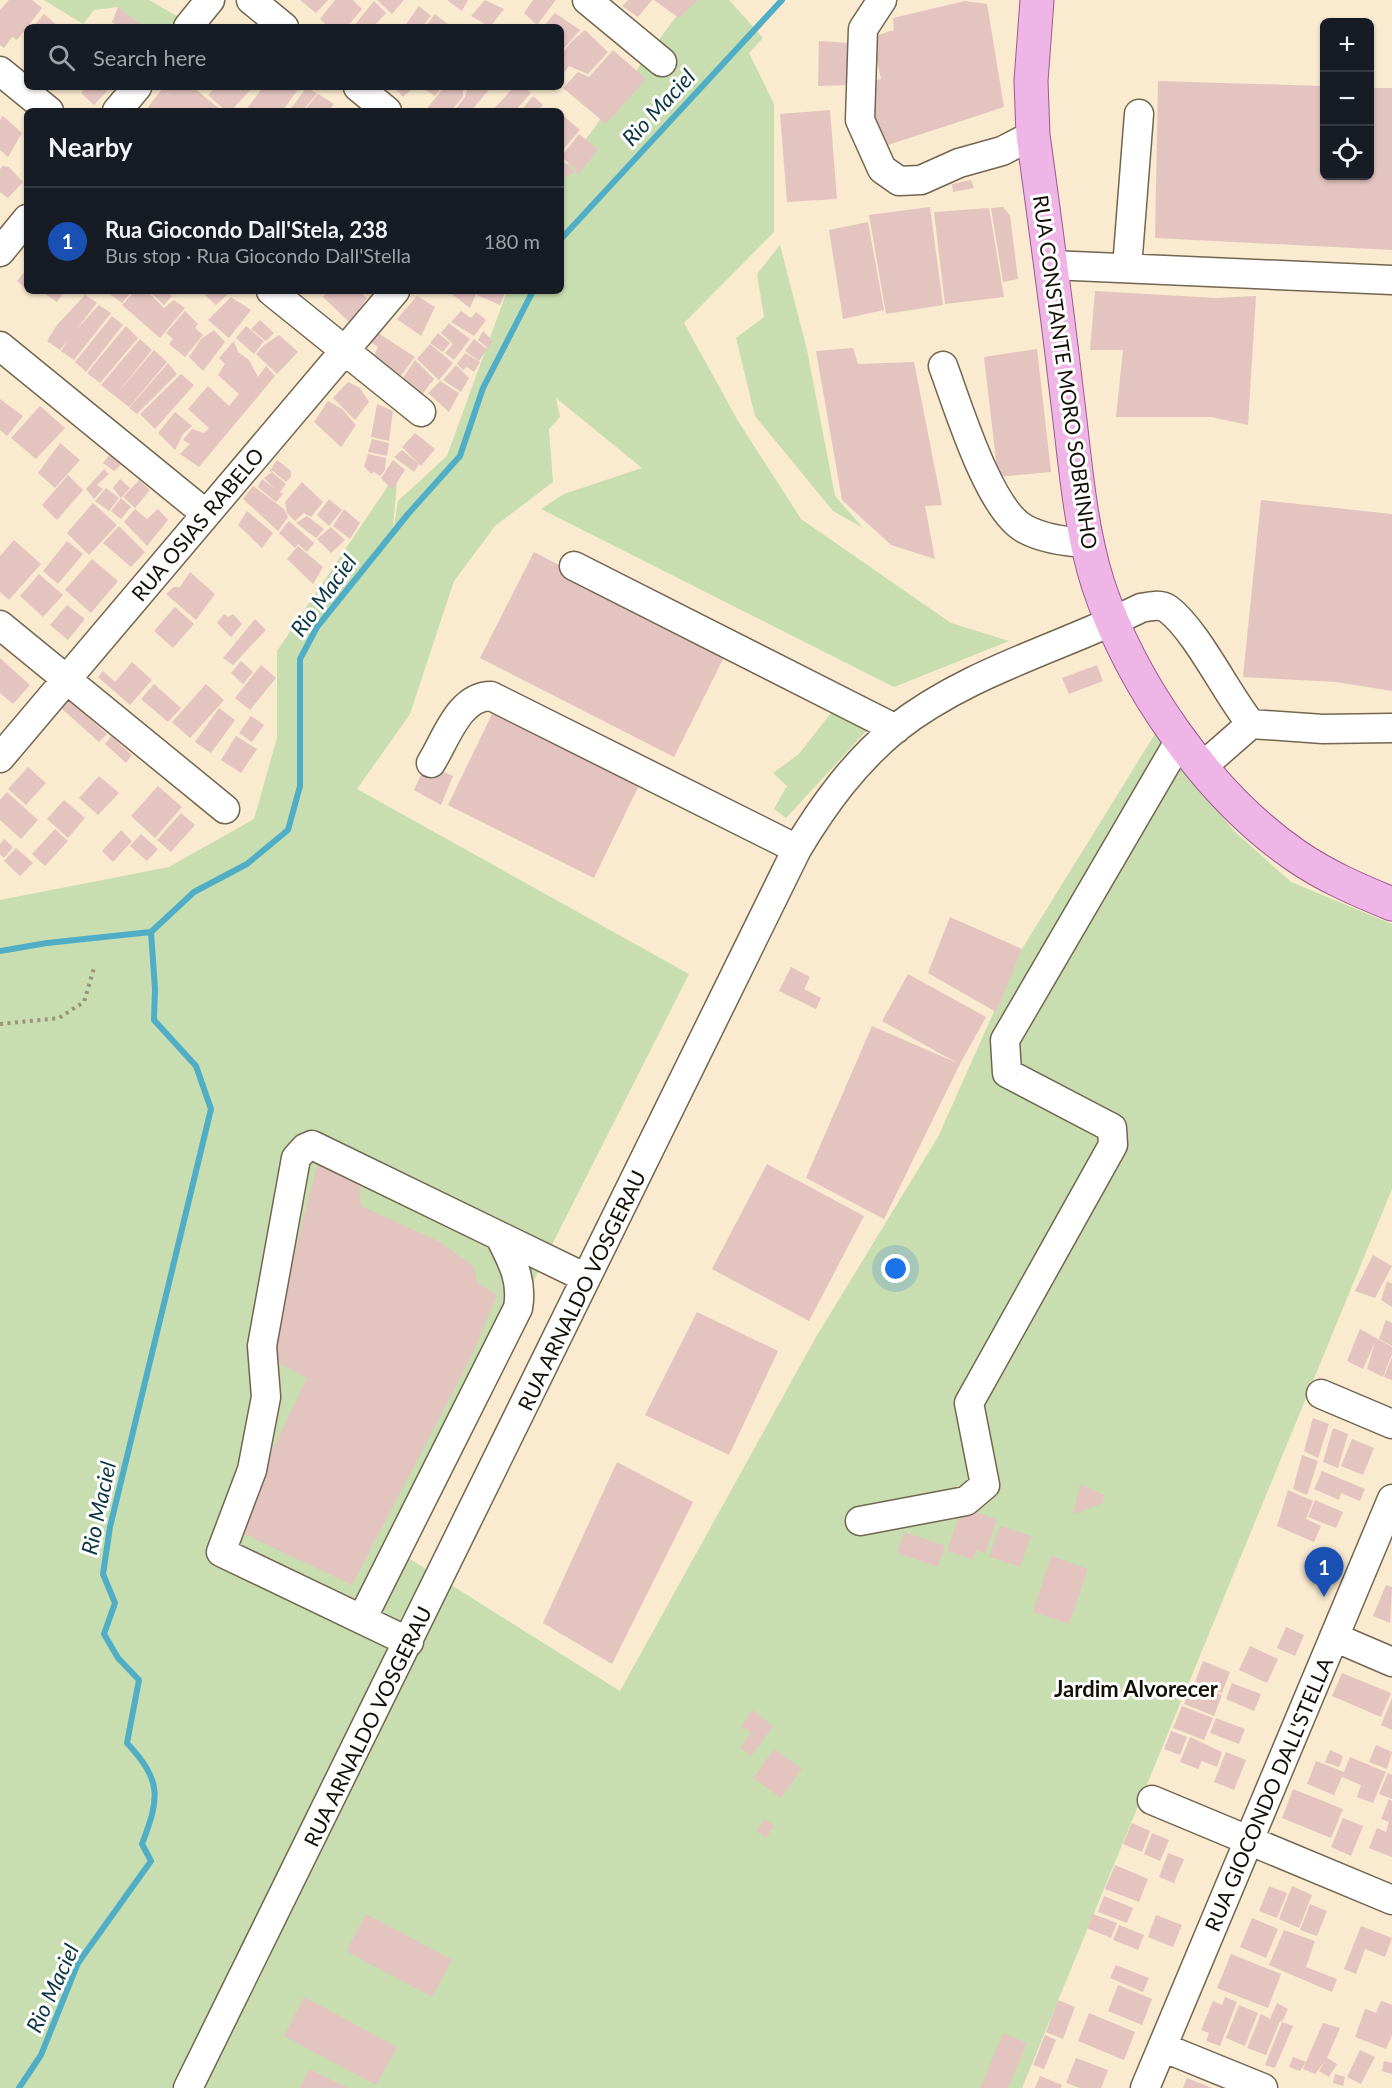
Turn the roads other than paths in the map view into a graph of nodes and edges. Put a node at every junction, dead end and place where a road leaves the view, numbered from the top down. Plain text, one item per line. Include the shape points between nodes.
1 (210, 0) edge
2 (250, 0) edge
3 (587, 0) edge
4 (882, 0) edge
5 (1037, 0) edge
6 (190, 24) edge
7 (280, 24) edge
8 (662, 62) dead end
9 (0, 71) edge
10 (134, 90) edge
11 (362, 90) edge
12 (45, 108) edge
13 (120, 108) edge
14 (383, 108) edge
15 (1138, 114) dead end
16 (1033, 135) junction
17 (24, 223) edge
18 (0, 252) edge
19 (1051, 265) junction
20 (1127, 268) junction
21 (1392, 280) edge
22 (275, 294) edge
23 (392, 294) edge
24 (0, 346) edge
25 (345, 350) junction
26 (943, 366) dead end
27 (421, 412) dead end
28 (206, 514) junction
29 (1088, 543) junction
30 (574, 566) dead end
31 (1112, 622) junction
32 (0, 625) edge
33 (66, 680) junction
34 (1251, 724) junction
35 (1392, 728) edge
36 (896, 729) junction
37 (1181, 738) junction
38 (0, 758) edge
39 (431, 763) dead end
40 (1203, 766) junction
41 (225, 809) dead end
42 (787, 845) junction
43 (1392, 904) edge
44 (500, 1237) junction
45 (586, 1278) junction
46 (1321, 1394) dead end
47 (1392, 1424) edge
48 (1392, 1499) edge
49 (860, 1521) dead end
50 (362, 1619) junction
51 (1334, 1637) junction
52 (409, 1642) junction
53 (1392, 1662) edge
54 (1152, 1800) dead end
55 (1249, 1841) junction
56 (1392, 1900) edge
57 (1162, 2047) junction
58 (188, 2088) edge
59 (1145, 2088) edge
60 (1263, 2088) edge

1 - 6 street
2 - 7 street
3 - 8 street
4 - 16 street via 863,29 860,120 882,169 899,181 921,180 959,163 1002,151
5 - 16 main road, RUA CONSTANTE MORO SOBRINHO via 1032,65
9 - 12 street
10 - 13 street
11 - 14 street
15 - 20 street
16 - 19 main road, RUA CONSTANTE MORO SOBRINHO
17 - 18 street
19 - 20 street
19 - 29 main road, RUA CONSTANTE MORO SOBRINHO
20 - 21 street
22 - 25 street
23 - 25 street, RUA OSIAS RABELO
24 - 28 street
25 - 27 street
25 - 28 street, RUA OSIAS RABELO
26 - 29 street via 1000,505 1024,528 1065,542
28 - 33 street, RUA OSIAS RABELO
29 - 31 main road, RUA CONSTANTE MORO SOBRINHO
30 - 36 street
31 - 34 street, RUA ARNALDO VOSGERAU via 1141,608 1167,608 1190,632
31 - 36 street, RUA ARNALDO VOSGERAU via 983,676
31 - 37 main road, RUA CONSTANTE MORO SOBRINHO via 1155,702
32 - 33 street
33 - 38 street, RUA OSIAS RABELO
33 - 41 street
34 - 35 street
34 - 40 street
36 - 42 street, RUA ARNALDO VOSGERAU via 841,783 818,815
37 - 40 main road, RUA CONSTANTE MORO SOBRINHO
37 - 49 street via 1005,1040 1007,1073 1112,1128 1113,1145 969,1403 985,1485 966,1501
39 - 42 street via 465,705 480,696 491,696
40 - 43 main road, RUA CONSTANTE MORO SOBRINHO via 1245,814 1295,855 1323,873
42 - 45 street, RUA ARNALDO VOSGERAU
44 - 45 street
44 - 50 street via 516,1270 521,1290 518,1308
44 - 50 street via 312,1145 297,1158 262,1346 266,1397 252,1470 221,1552
45 - 52 street, RUA ARNALDO VOSGERAU
46 - 47 street
48 - 51 street, RUA GIOCONDO DALL'STELLA
50 - 52 street
51 - 53 street
51 - 55 street, RUA GIOCONDO DALL'STELLA
52 - 58 street, RUA ARNALDO VOSGERAU
54 - 55 street
55 - 56 street
55 - 57 street, RUA GIOCONDO DALL'STELLA
57 - 59 street, RUA GIOCONDO DALL'STELLA
57 - 60 street

